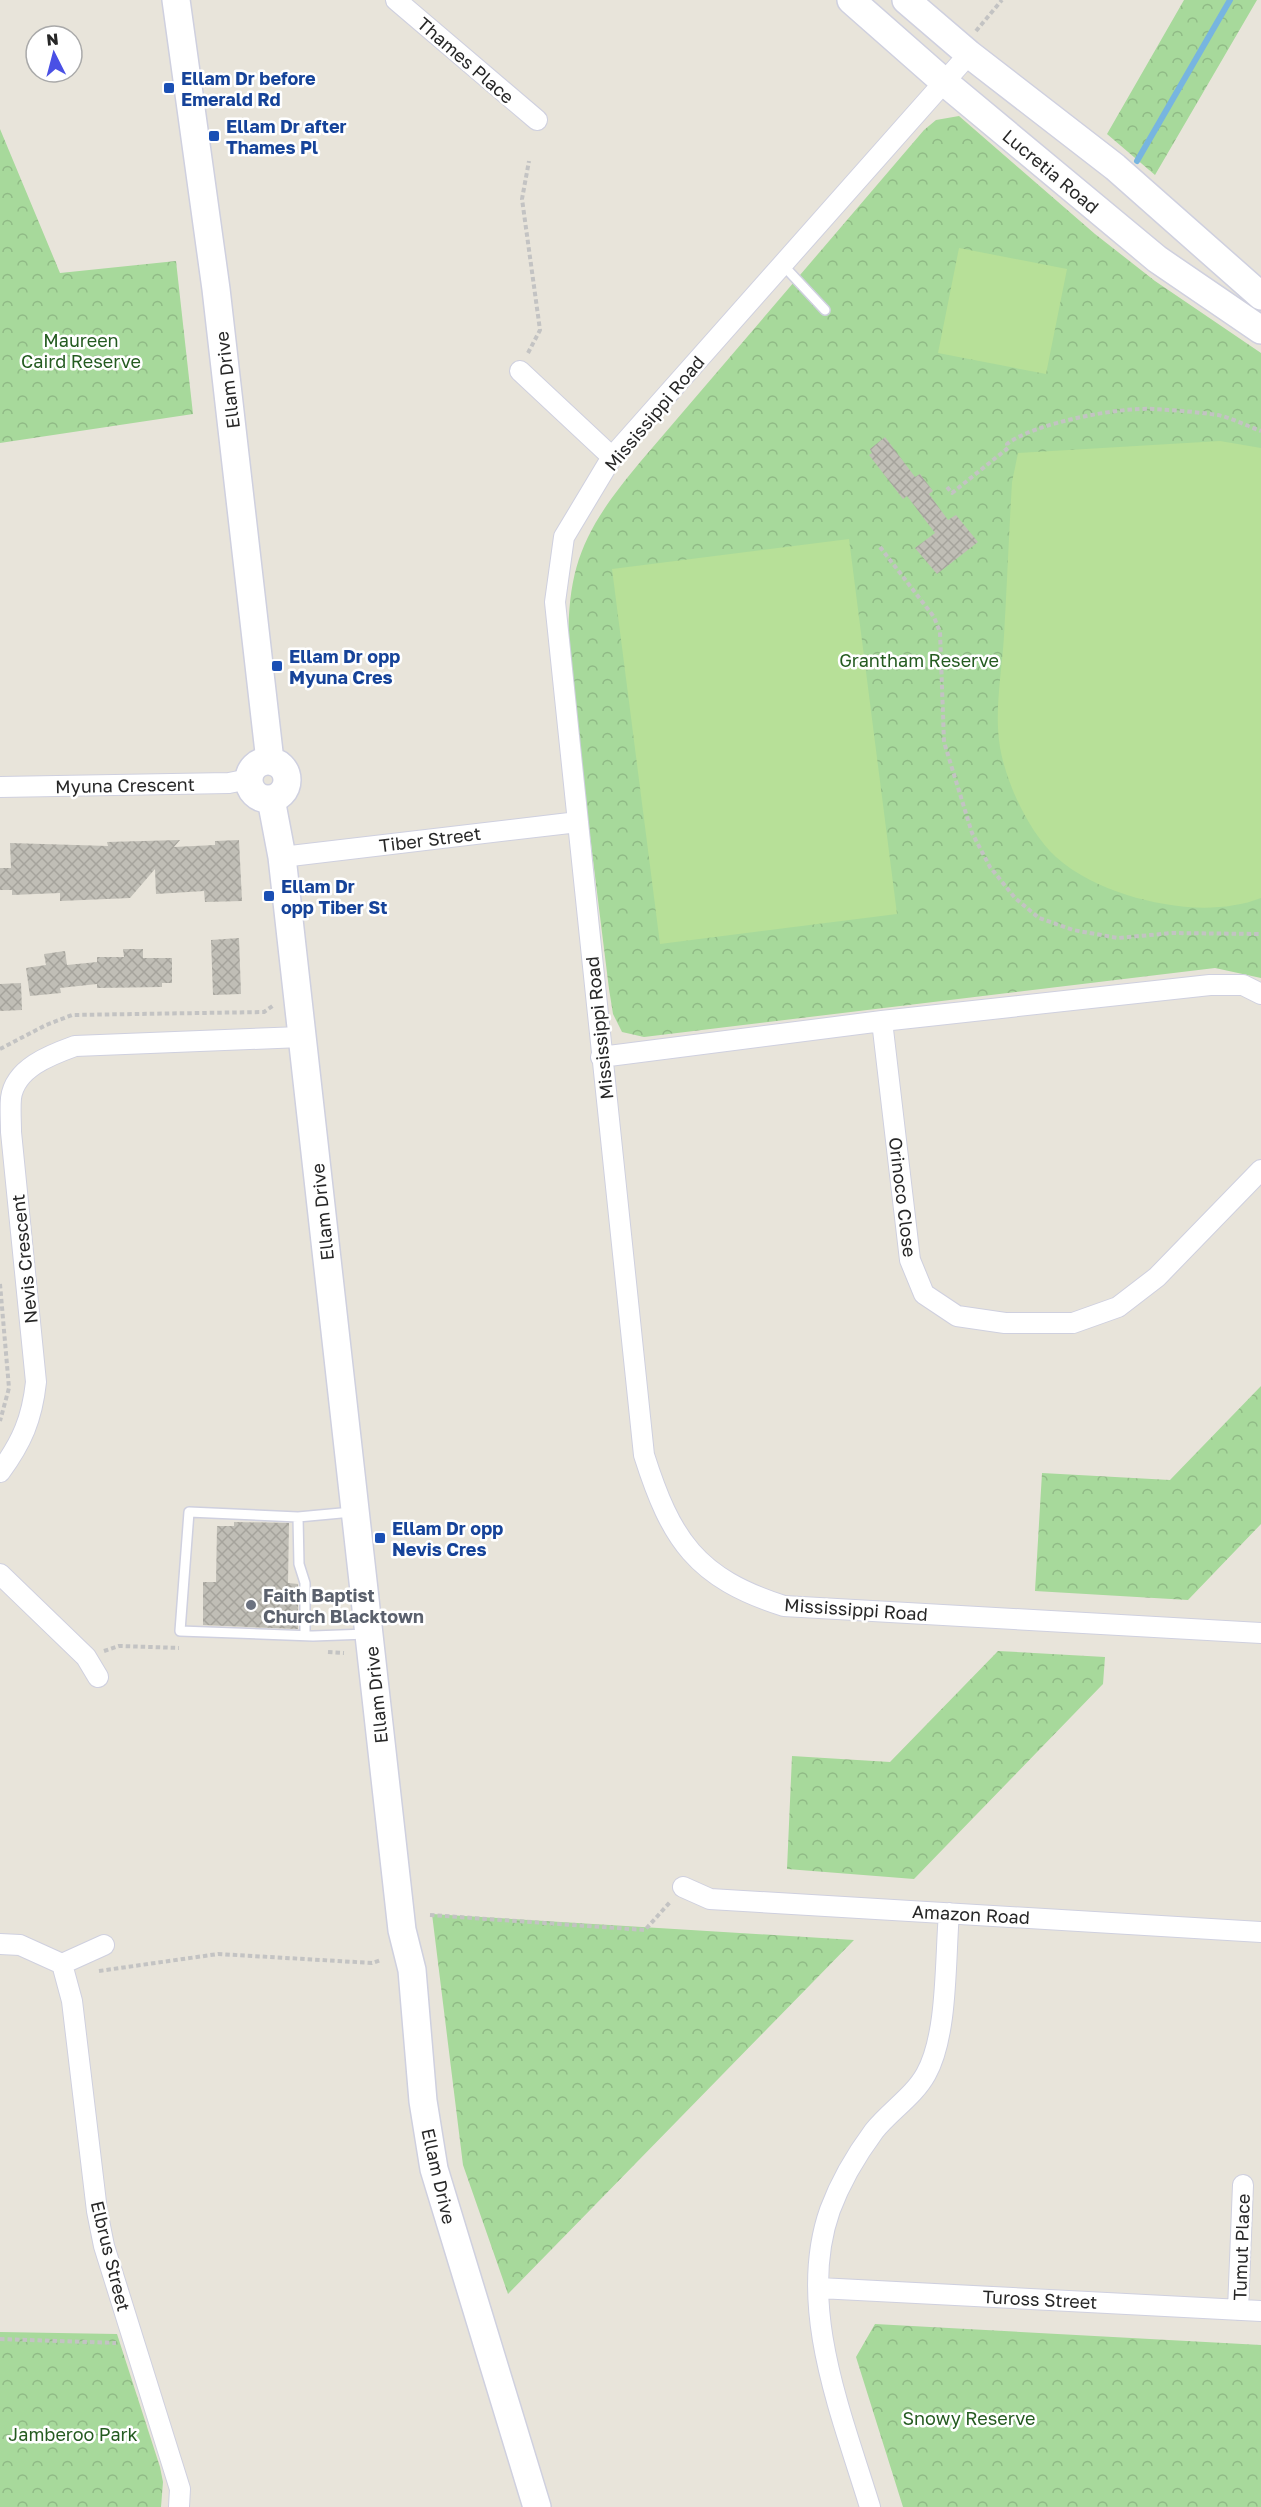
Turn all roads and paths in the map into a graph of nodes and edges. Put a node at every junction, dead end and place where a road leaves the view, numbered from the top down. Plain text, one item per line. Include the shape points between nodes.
1 (176, 0) edge
2 (396, 0) edge
3 (851, 0) edge
4 (906, 0) edge
5 (1002, 0) edge
6 (965, 51) junction
7 (943, 81) junction
8 (537, 120) dead end
9 (529, 161) dead end
10 (782, 264) junction
11 (1261, 296) edge
12 (825, 310) dead end
13 (1261, 330) edge
14 (520, 371) joint
15 (1261, 431) edge
16 (612, 457) junction
17 (947, 487) dead end
18 (880, 547) dead end
19 (270, 761) junction
20 (249, 779) junction
21 (0, 787) edge
22 (272, 798) junction
23 (578, 822) junction
24 (282, 857) junction
25 (1261, 934) edge
26 (1261, 994) edge
27 (274, 1005) dead end
28 (882, 1021) junction
29 (301, 1037) junction
30 (0, 1049) edge
31 (601, 1057) junction
32 (5, 1094) edge
33 (1261, 1170) edge
34 (0, 1284) edge
35 (0, 1421) edge
36 (0, 1472) edge
37 (356, 1512) junction
38 (298, 1517) junction
39 (0, 1574) edge
40 (1261, 1633) edge
41 (369, 1634) junction
42 (305, 1635) junction
43 (190, 1648) dead end
44 (321, 1652) dead end
45 (344, 1653) dead end
46 (86, 1657) junction
47 (98, 1677) dead end
48 (683, 1887) joint
49 (949, 1913) junction
50 (430, 1915) dead end
51 (1261, 1932) edge
52 (0, 1944) edge
53 (104, 1945) dead end
54 (381, 1960) dead end
55 (64, 1971) junction
56 (1243, 2185) dead end
57 (819, 2288) junction
58 (1238, 2310) junction
59 (1261, 2311) edge
60 (0, 2339) edge
61 (134, 2344) junction
62 (179, 2507) edge
63 (537, 2507) edge
64 (870, 2507) edge

1 - 19 street, Ellam Drive via 216,290
2 - 8 street, Thames Place
3 - 7 street, Lucretia Road
4 - 6 street
5 - 6 path
6 - 7 street, Mississippi Road
6 - 11 street via 1114,167
7 - 10 street, Mississippi Road
7 - 13 street, Lucretia Road via 1157,259
9 - 14 path via 522,199 540,330
10 - 12 lane
10 - 16 street, Mississippi Road
14 - 16 street
15 - 17 path via 1220,416 1151,409 1104,414 1043,426 1012,440 1008,448 952,493
16 - 23 street, Mississippi Road via 564,537 555,602
18 - 25 path via 934,617 940,632 944,742 972,833 990,867 1015,898 1039,918 1073,930 1118,938 1172,933
19 - 20 street via 258,764
19 - 22 street via 281,766 287,776 285,788
20 - 21 street, Myuna Crescent via 229,783
20 - 22 street via 256,794
22 - 24 street, Ellam Drive
23 - 24 street, Tiber Street
23 - 31 street, Mississippi Road
24 - 29 street, Ellam Drive
26 - 28 street via 1243,985 1210,985
27 - 30 path via 264,1012 72,1015
28 - 31 street
28 - 33 street, Orinoco Close via 910,1260 924,1294 957,1316 1005,1323 1073,1323 1118,1306 1157,1277
29 - 32 street, Nevis Crescent via 75,1046 46,1056
29 - 37 street, Ellam Drive
31 - 40 street, Mississippi Road via 644,1455 659,1502 681,1542 717,1576 750,1596 784,1606
32 - 36 street, Nevis Crescent via 36,1382 32,1412 20,1443
34 - 35 path via 9,1388
37 - 38 lane
37 - 41 street, Ellam Drive
38 - 42 lane via 299,1564 305,1583
38 - 42 lane via 189,1512 180,1631
39 - 46 street
41 - 42 lane
41 - 63 street, Ellam Drive via 402,1930 412,1970 428,2137 450,2228
43 - 46 path via 119,1646
44 - 45 path
46 - 47 street
48 - 49 street, Amazon Road via 710,1899
48 - 50 path via 645,1930
49 - 51 street, Amazon Road
49 - 57 street via 938,2044 926,2075 875,2130 830,2211
52 - 55 street via 20,1945
53 - 55 street
54 - 55 path via 372,1963 218,1954
55 - 61 street, Elbrus Street via 72,2001 97,2211
56 - 58 street, Tumut Place
57 - 58 street, Tuross Street
57 - 64 street via 819,2332
58 - 59 street, Tuross Street
60 - 61 path
61 - 62 street, Elbrus Street via 180,2489

